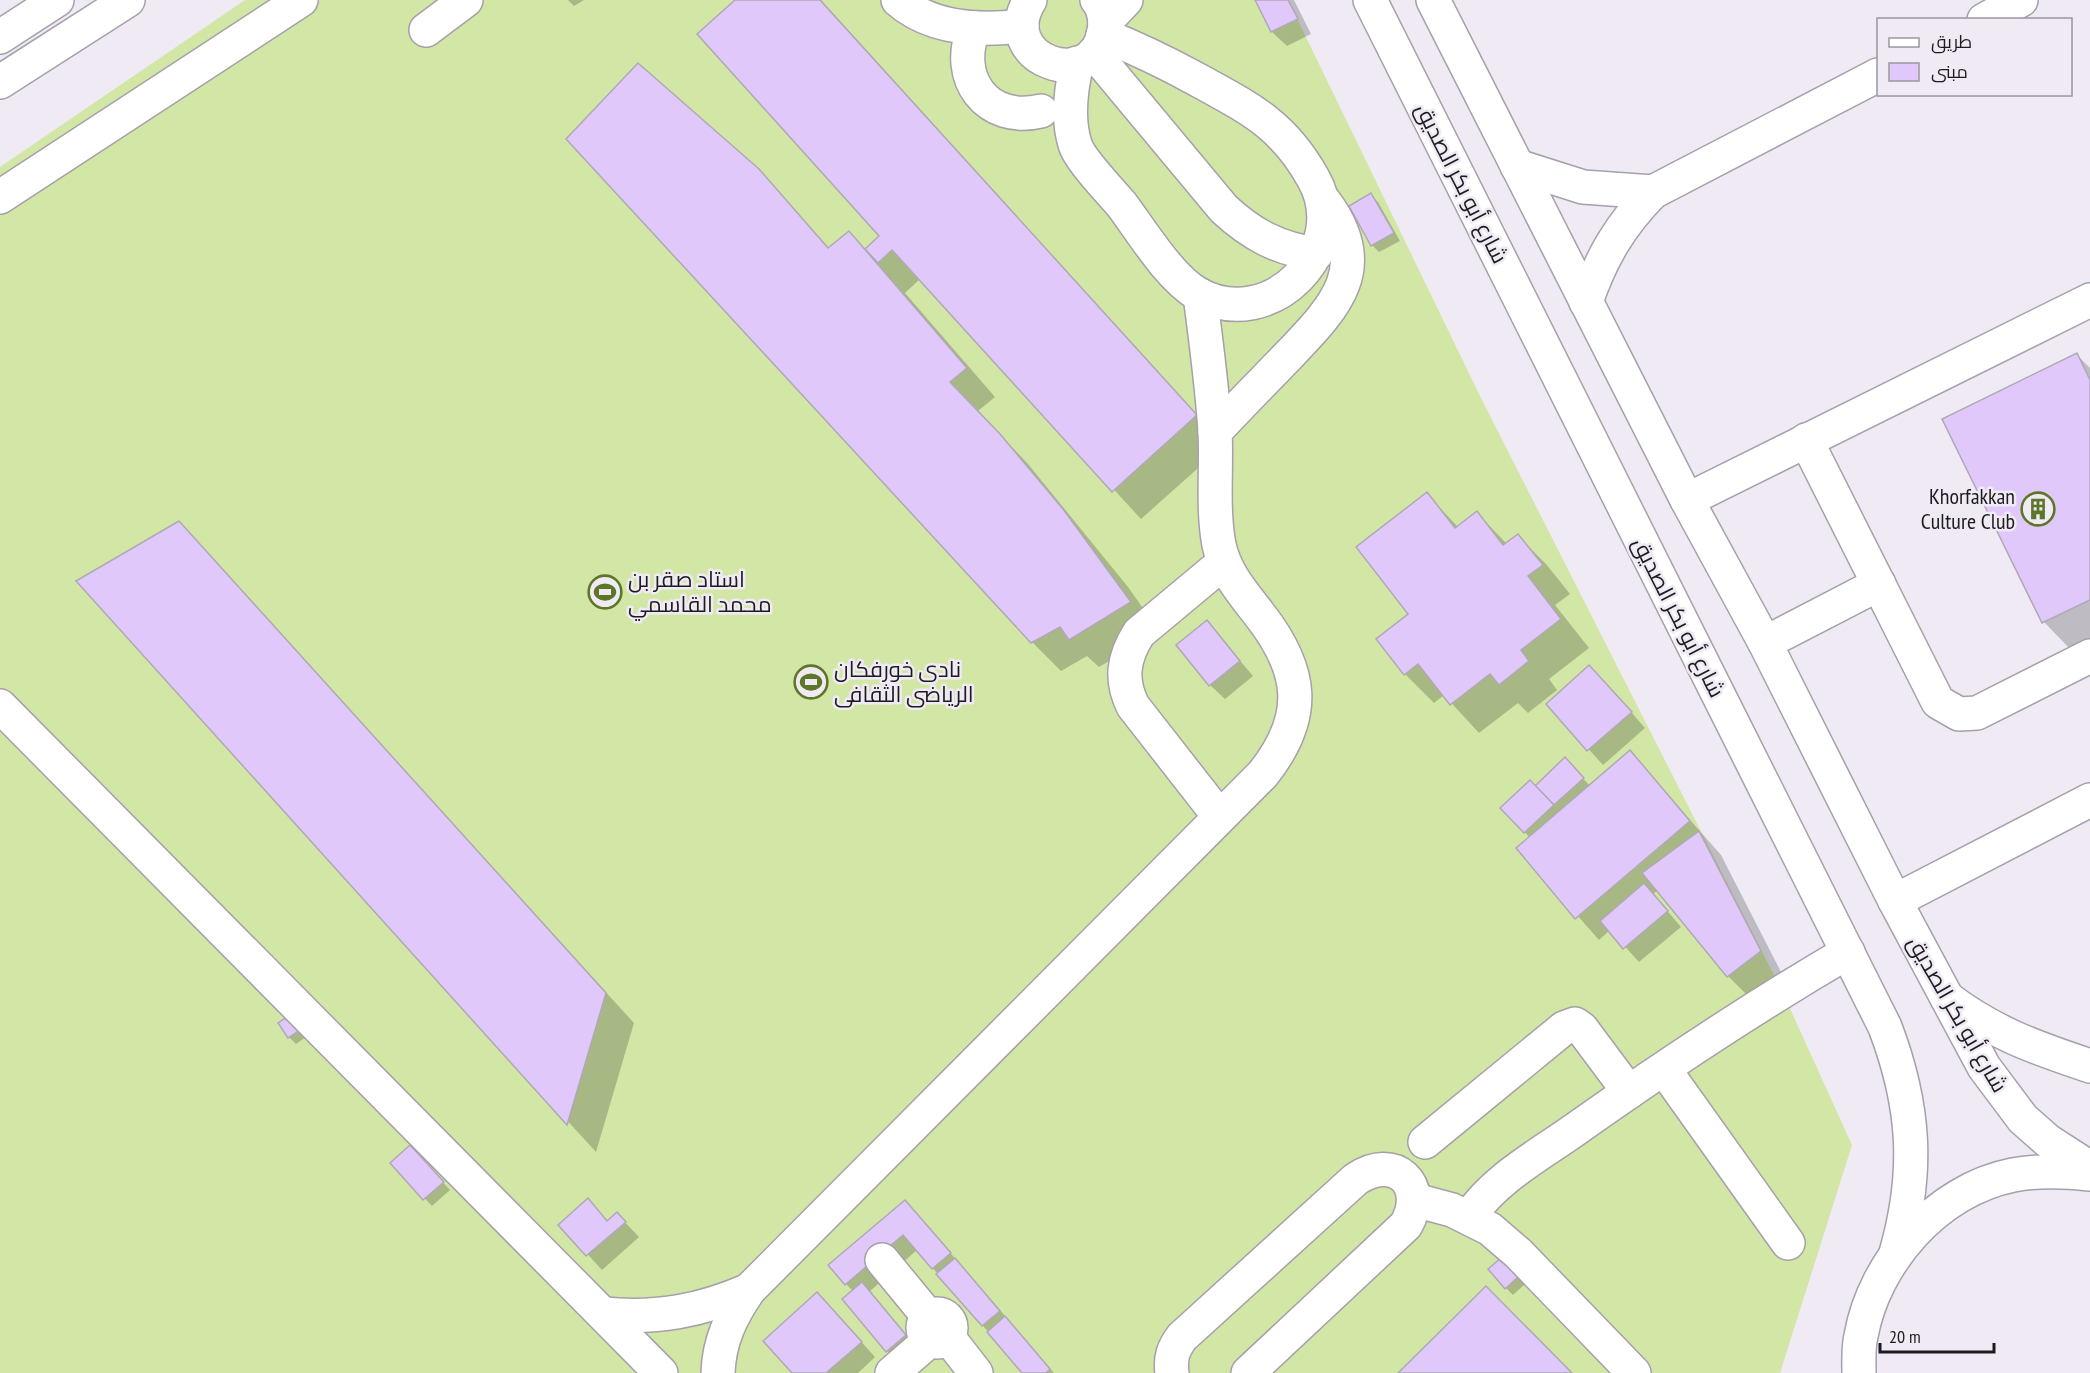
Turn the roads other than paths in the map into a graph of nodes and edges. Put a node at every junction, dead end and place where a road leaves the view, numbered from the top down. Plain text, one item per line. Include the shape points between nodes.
1 (57, 0) edge
2 (128, 0) edge
3 (301, 0) edge
4 (898, 0) edge
5 (1370, 0) edge
6 (1432, 0) edge
7 (2021, 0) edge
8 (1022, 10) edge
9 (1988, 18) edge
10 (974, 28) junction
11 (1100, 29) edge
12 (0, 37) edge
13 (1042, 60) junction
14 (1877, 76) edge
15 (0, 82) edge
16 (1041, 111) junction
17 (1075, 145) junction
18 (1517, 166) junction
19 (1653, 192) junction
20 (0, 197) edge
21 (1321, 198) junction
22 (1317, 254) junction
23 (1200, 295) junction
24 (2090, 300) edge
25 (1586, 302) junction
26 (1215, 432) junction
27 (1806, 440) junction
28 (1687, 500) junction
29 (1223, 563) junction
30 (1879, 584) junction
31 (1765, 643) junction
32 (2090, 656) edge
33 (0, 706) edge
34 (2090, 800) edge
35 (1220, 816) junction
36 (1895, 901) junction
37 (1842, 942) junction
38 (1947, 998) junction
39 (2090, 1066) edge
40 (1664, 1069) junction
41 (1629, 1092) junction
42 (1425, 1142) dead end
43 (2090, 1168) edge
44 (2090, 1174) edge
45 (1415, 1200) junction
46 (1469, 1217) junction
47 (1788, 1243) dead end
48 (1896, 1253) junction
49 (882, 1260) dead end
50 (749, 1290) junction
51 (604, 1314) junction
52 (935, 1331) junction
53 (1162, 1368) edge
54 (661, 1373) edge
55 (718, 1373) edge
56 (892, 1373) edge
57 (976, 1373) edge
58 (1248, 1373) edge
59 (1634, 1373) edge
60 (1858, 1373) edge

1 - 12 main road
2 - 15 main road
3 - 20 main road
4 - 10 main road via 923,16
5 - 37 main road, شارع أبو بكر الصديق
6 - 18 main road, شارع أبو بكر الصديق
7 - 9 main road
8 - 10 main road
8 - 13 main road via 1031,51
10 - 16 main road via 966,55 979,93 988,103 1014,114
11 - 13 main road via 1059,65
11 - 17 main road via 1071,85
11 - 21 main road via 1255,111 1297,153
11 - 22 main road via 1224,209 1239,224 1275,245
13 - 16 main road via 1037,76
14 - 19 main road
16 - 17 main road via 1050,128 1063,141
17 - 23 main road via 1186,286
18 - 19 main road via 1583,187
18 - 25 main road, شارع أبو بكر الصديق
19 - 25 main road via 1630,215 1612,242
21 - 22 main road via 1322,236
21 - 26 main road via 1343,234 1347,255 1340,294 1319,324
22 - 23 main road via 1293,285 1258,302 1219,302
23 - 26 main road
24 - 27 main road
25 - 28 main road, شارع أبو بكر الصديق
26 - 29 main road via 1218,541
27 - 28 main road
27 - 30 main road
28 - 31 main road, شارع أبو بكر الصديق
29 - 35 main road via 1283,648 1292,670 1295,695 1293,720 1276,758
29 - 35 main road via 1139,633 1130,648 1124,678 1133,706
30 - 31 main road
30 - 32 main road via 1938,702 1959,714 1977,713
31 - 36 main road, شارع أبو بكر الصديق
33 - 51 main road
34 - 36 main road
35 - 50 main road
36 - 38 main road, شارع أبو بكر الصديق
37 - 40 main road via 1782,991
37 - 48 main road, شارع أبو بكر الصديق via 1885,1027 1908,1100 1911,1178 1907,1216
38 - 39 main road via 1970,1016 2022,1043
38 - 43 main road, شارع أبو بكر الصديق via 1984,1066 2023,1119
40 - 41 main road
40 - 47 main road
41 - 42 main road via 1575,1024
41 - 46 main road via 1492,1188
44 - 48 main road via 2057,1170 2011,1176 1966,1192 1928,1219
45 - 46 main road
45 - 53 main road via 1412,1186 1392,1170 1379,1168 1361,1175 1182,1337
45 - 58 main road via 1406,1225
46 - 59 main road via 1518,1253
48 - 60 main road via 1870,1304 1860,1336
49 - 52 main road
50 - 51 main road via 693,1311 633,1317
50 - 55 main road via 724,1333
51 - 54 main road
52 - 56 main road
52 - 57 main road

